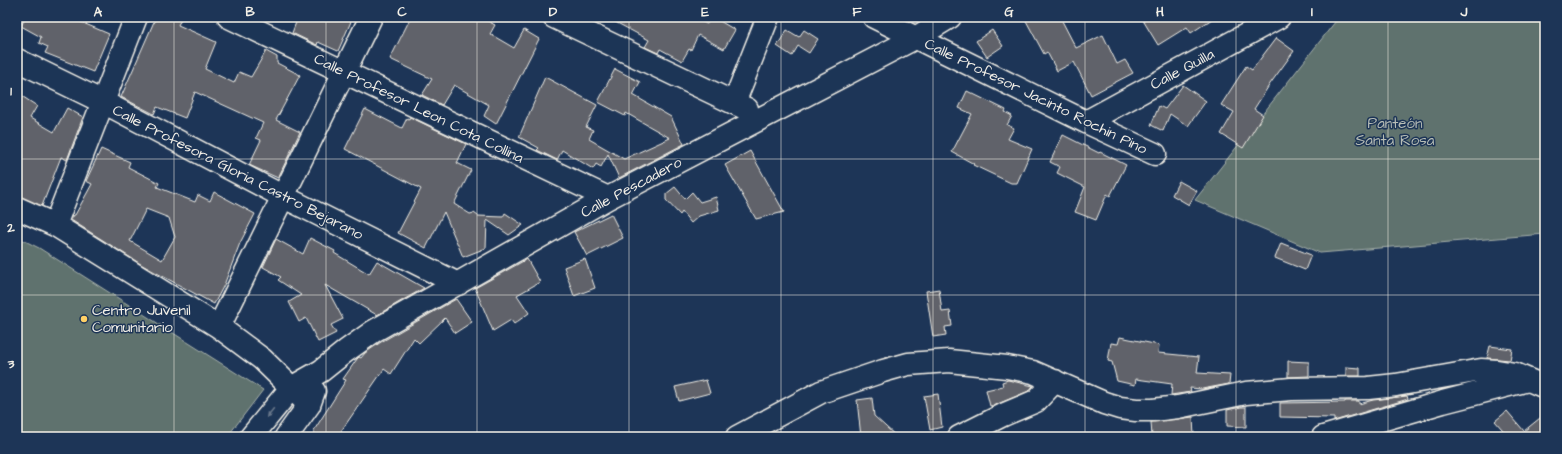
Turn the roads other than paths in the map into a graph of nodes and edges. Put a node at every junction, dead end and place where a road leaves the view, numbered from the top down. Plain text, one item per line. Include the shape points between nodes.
1 (136, 17) edge
2 (229, 17) edge
3 (371, 17) edge
4 (554, 17) edge
5 (768, 17) edge
6 (874, 17) edge
7 (950, 17) edge
8 (1279, 17) edge
9 (917, 37) junction
10 (17, 60) edge
11 (344, 72) junction
12 (103, 102) junction
13 (734, 104) junction
14 (765, 117) junction
15 (1086, 122) junction
16 (1155, 154) dead end
17 (284, 197) junction
18 (608, 198) junction
19 (17, 208) edge
20 (55, 225) junction
21 (458, 284) junction
22 (219, 327) junction
23 (321, 371) junction
24 (1055, 381) junction
25 (1537, 384) edge
26 (291, 388) junction
27 (309, 405) junction
28 (251, 437) edge
29 (286, 437) edge
30 (737, 437) edge
31 (959, 437) edge
32 (1323, 437) edge

1 - 12 street
2 - 11 street, Calle Profesor Leon Cota Collina
3 - 11 street
4 - 13 street
5 - 13 street
6 - 9 street, Calle Profesor Jacinto Rochin Pino
7 - 9 street, Calle Pescadero
8 - 15 street, Calle Quilla
9 - 14 street, Calle Pescadero
9 - 15 street, Calle Profesor Jacinto Rochin Pino
10 - 12 street, Calle Profesora Gloria Castro Bejarano
11 - 17 street
11 - 18 street, Calle Profesor Leon Cota Collina
12 - 17 street, Calle Profesora Gloria Castro Bejarano
12 - 20 street
13 - 14 street
14 - 18 street, Calle Pescadero
15 - 16 street, Calle Profesor Jacinto Rochin Pino
17 - 21 street, Calle Profesora Gloria Castro Bejarano
17 - 22 street
18 - 21 street, Calle Pescadero
19 - 20 street
20 - 22 street
21 - 23 street, Calle Pescadero via 374,331
22 - 26 street via 262,359
23 - 26 street, Calle Pescadero
23 - 27 street
24 - 25 street via 1120,408 1153,410 1246,393 1291,389 1368,388 1481,370 1514,374
24 - 30 street via 1033,372 1007,367 949,361 908,364 822,392
24 - 31 street via 1036,401
25 - 32 street via 1443,402
26 - 27 street
26 -> 28 street
27 - 29 street

